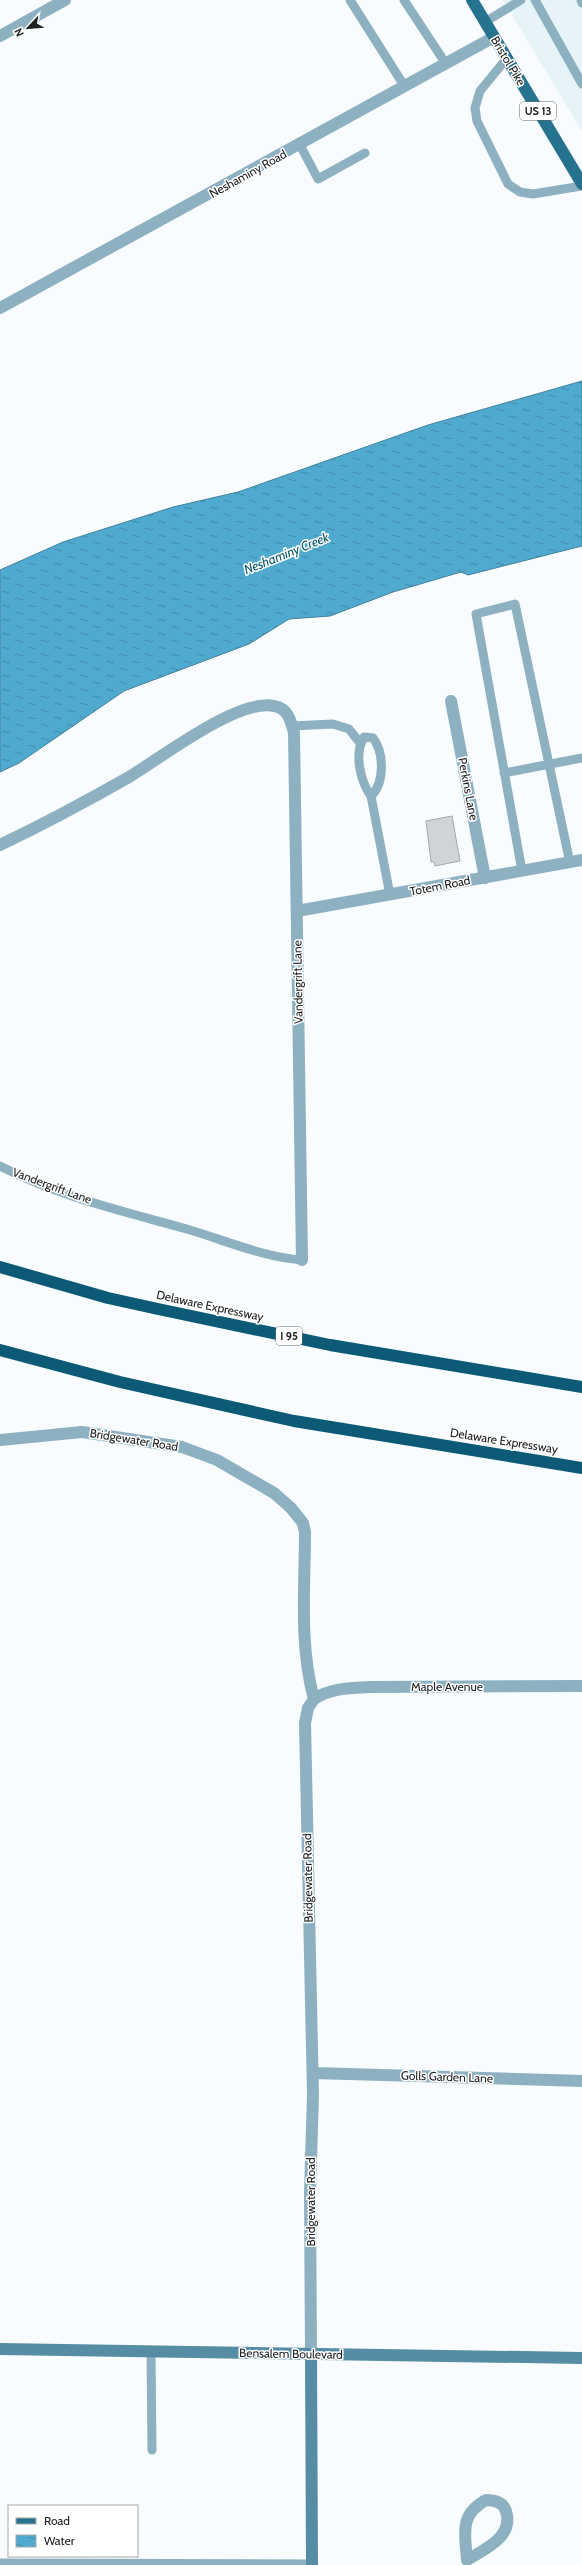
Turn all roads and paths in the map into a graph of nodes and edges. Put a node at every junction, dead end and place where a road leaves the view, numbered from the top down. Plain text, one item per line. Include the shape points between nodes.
1 (65, 0) edge
2 (350, 0) edge
3 (404, 0) edge
4 (472, 0) edge
5 (521, 0) edge
6 (535, 0) edge
7 (485, 22) junction
8 (0, 36) edge
9 (494, 37) junction
10 (507, 58) junction
11 (446, 64) junction
12 (582, 84) edge
13 (405, 87) junction
14 (300, 145) junction
15 (365, 153) dead end
16 (582, 185) edge
17 (0, 308) edge
18 (451, 701) dead end
19 (292, 726) junction
20 (360, 743) junction
21 (582, 758) edge
22 (549, 765) junction
23 (504, 773) junction
24 (371, 796) junction
25 (0, 845) edge
26 (582, 860) edge
27 (570, 863) junction
28 (522, 871) junction
29 (485, 878) junction
30 (390, 895) junction
31 (297, 911) junction
32 (0, 1166) edge
33 (302, 1260) joint
34 (0, 1267) edge
35 (0, 1350) edge
36 (582, 1387) edge
37 (0, 1440) edge
38 (582, 1468) edge
39 (582, 1686) edge
40 (314, 1699) junction
41 (313, 2073) junction
42 (582, 2081) edge
43 (0, 2349) edge
44 (151, 2351) junction
45 (311, 2354) junction
46 (582, 2358) edge
47 (152, 2450) dead end
48 (467, 2562) edge
49 (0, 2563) edge
50 (312, 2565) edge

1 - 8 street
2 - 13 lane
3 - 11 lane
4 - 7 main road, Bristol Pike / US 13
5 - 7 lane
6 - 12 lane
7 - 9 main road, Bristol Pike / US 13
9 - 10 main road, Bristol Pike / US 13
9 - 11 street, Neshaminy Road
10 - 16 main road, Bristol Pike / US 13
10 - 16 lane via 480,91 475,108 477,121 508,184 520,192 533,194
11 - 13 street, Neshaminy Road
13 - 14 street, Neshaminy Road
14 - 15 lane via 318,179
14 - 17 street, Neshaminy Road
18 - 29 street, Perkins Lane
19 - 20 lane via 332,724 349,729
19 - 25 street via 287,713 274,706 259,706 228,717 204,729 130,776 42,825
19 - 31 street, Vandergrift Lane
20 - 24 lane via 358,747 363,786
20 - 24 lane via 364,737 373,738 379,746 380,783
21 - 22 lane
22 - 23 lane
22 - 23 lane via 515,604 476,614
22 - 27 lane
23 - 28 lane
24 - 30 lane
26 - 27 street, Totem Road
27 - 28 street, Totem Road
28 - 29 street, Totem Road
29 - 30 street, Totem Road
30 - 31 street, Totem Road
31 - 33 street, Vandergrift Lane
32 - 33 lane, Vandergrift Lane via 46,1187 150,1220 279,1259
34 - 36 highway, Delaware Expressway / I 95 via 108,1298 181,1314 345,1347
35 - 38 highway, Delaware Expressway via 120,1382 294,1421
37 - 40 street, Bridgewater Road via 82,1432 182,1447 217,1460 274,1493 303,1524 305,1532 305,1645 308,1676
39 - 40 street, Maple Avenue via 370,1687 338,1689
40 - 41 street, Bridgewater Road via 308,1708 305,1723
41 - 42 street, Golls Garden Lane
41 - 45 street, Bridgewater Road via 310,2192
43 - 44 main road, Bensalem Boulevard
44 - 45 main road, Bensalem Boulevard
44 - 47 lane
45 - 46 main road, Bensalem Boulevard
45 - 50 main road, Bridgewater Road
48 - 48 street via 467,2515 475,2506 486,2500 502,2504 508,2518 506,2529 497,2541
49 - 50 lane

